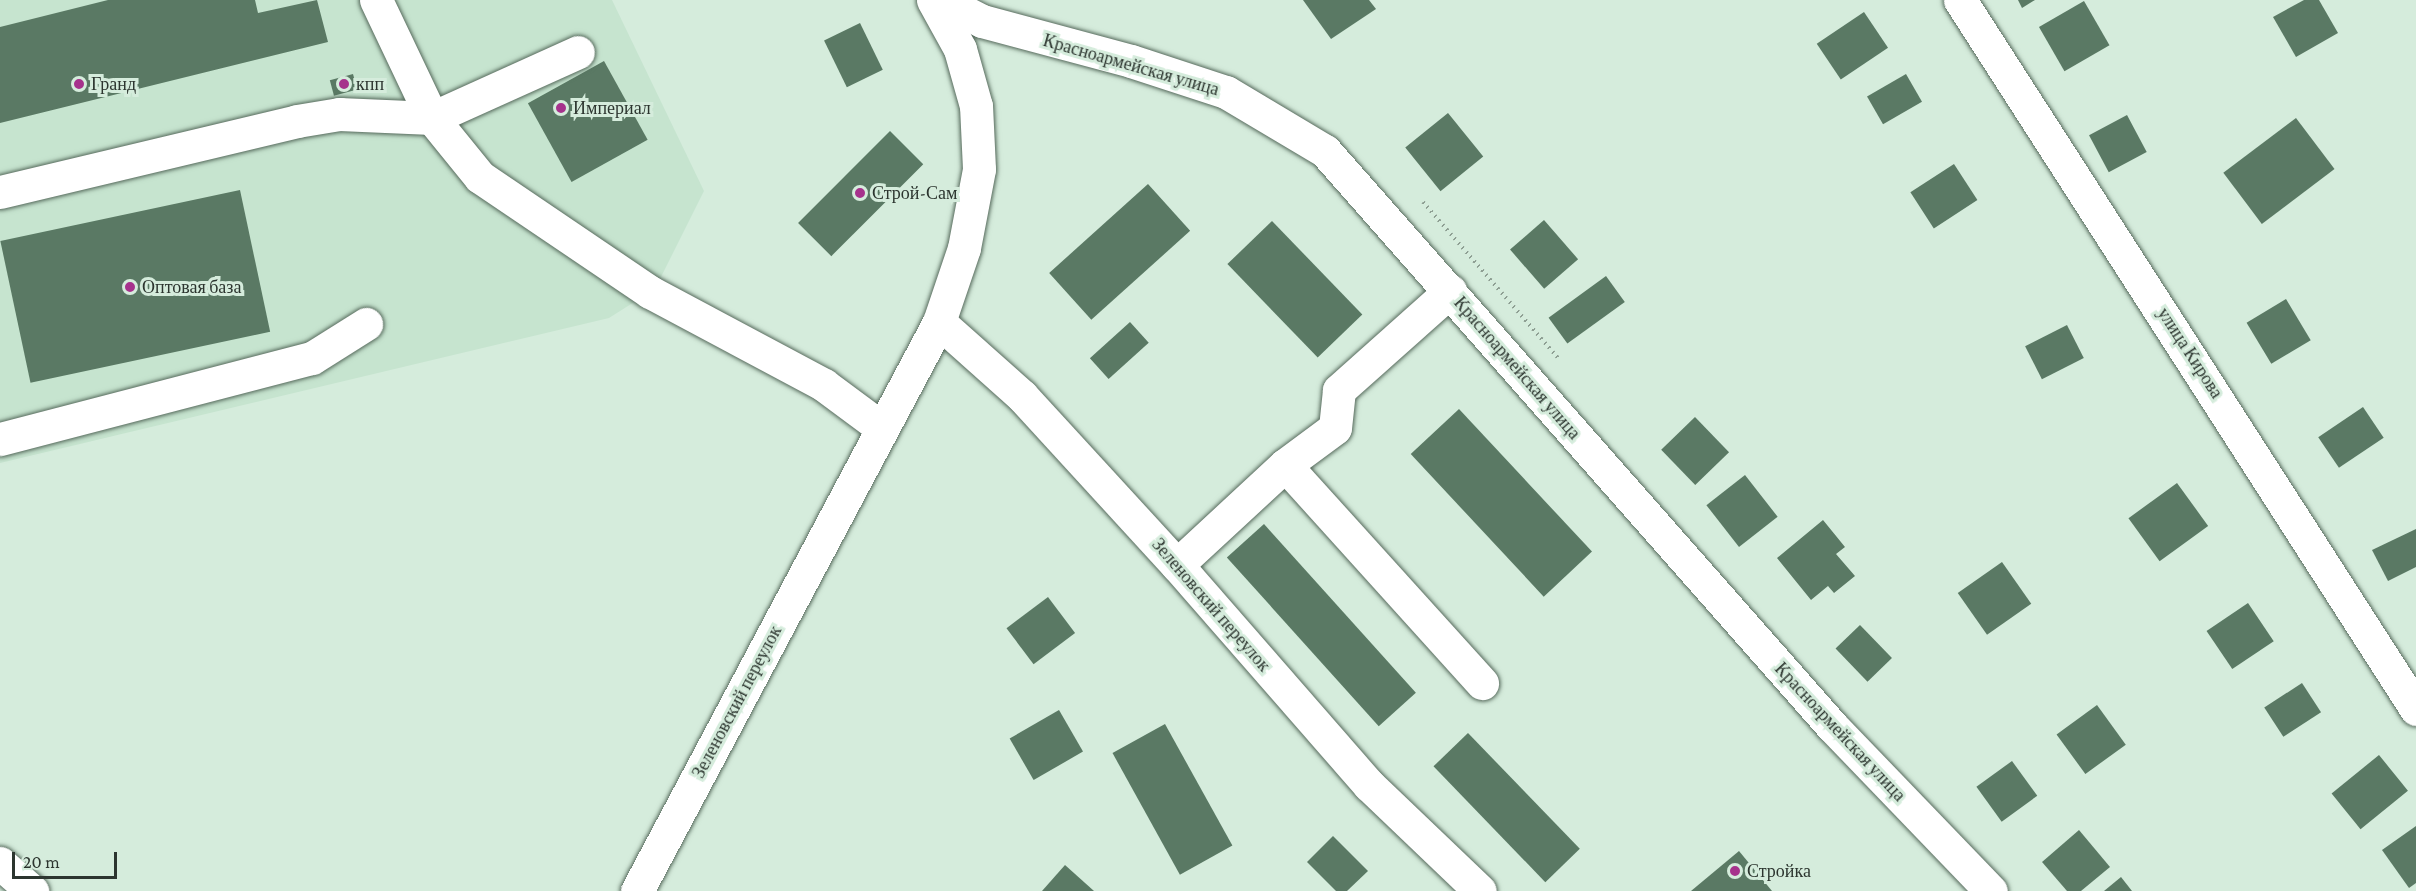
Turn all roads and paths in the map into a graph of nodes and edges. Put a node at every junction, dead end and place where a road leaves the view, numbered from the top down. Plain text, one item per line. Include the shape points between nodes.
1 (376, 0) edge
2 (933, 0) edge
3 (941, 0) edge
4 (1960, 0) edge
5 (578, 52) dead end
6 (432, 118) junction
7 (0, 192) edge
8 (1450, 291) junction
9 (939, 322) junction
10 (366, 324) dead end
11 (882, 428) junction
12 (0, 440) edge
13 (1285, 465) junction
14 (1177, 565) junction
15 (1482, 683) dead end
16 (2416, 709) edge
17 (0, 863) edge
18 (32, 891) edge
19 (638, 891) edge
20 (1480, 891) edge
21 (1991, 891) edge

1 - 6 street
2 - 9 street, Зеленовский переулок via 960,49 976,106 979,169 964,248
3 - 8 street, Красноармейская улица via 982,21 1131,62 1226,93 1263,112 1325,151
4 - 16 street, улица Кирова
5 - 6 street
6 - 7 street via 359,114 297,121
6 - 11 street via 480,177 650,292 824,385
8 - 13 street via 1338,390 1335,428
8 - 21 street, Красноармейская улица via 1832,726
9 - 11 street, Зеленовский переулок
9 - 14 street, Зеленовский переулок via 1022,396
10 - 12 street via 312,358
11 - 19 street, Зеленовский переулок
13 - 14 street
13 - 15 street
14 - 20 street, Зеленовский переулок via 1369,785
17 - 18 street

